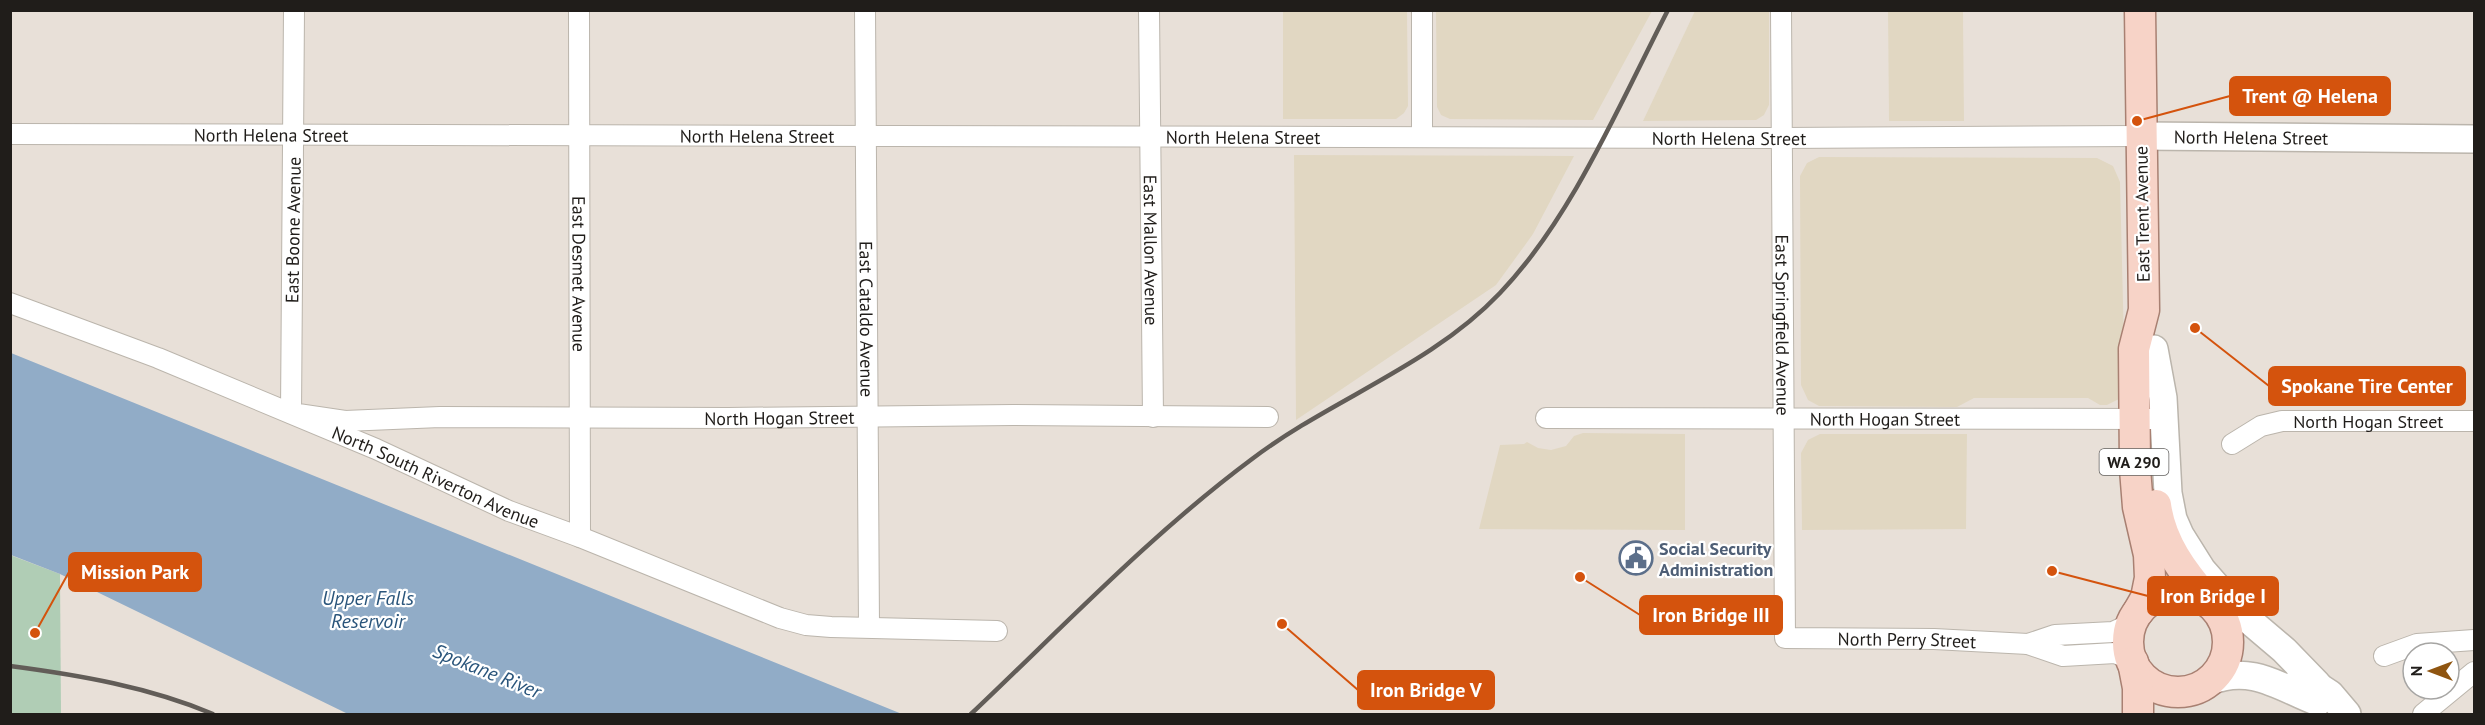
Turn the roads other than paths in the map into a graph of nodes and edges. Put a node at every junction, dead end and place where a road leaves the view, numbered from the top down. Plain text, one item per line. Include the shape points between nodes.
1 (294, 10) edge
2 (579, 10) edge
3 (865, 10) edge
4 (1149, 10) edge
5 (1422, 10) edge
6 (1782, 10) edge
7 (2140, 10) edge
8 (10, 134) edge
9 (294, 134) junction
10 (580, 134) junction
11 (866, 136) junction
12 (1150, 136) junction
13 (2140, 136) junction
14 (1422, 137) junction
15 (1782, 138) junction
16 (2475, 139) edge
17 (10, 303) edge
18 (2144, 310) junction
19 (2154, 350) junction
20 (291, 413) junction
21 (581, 417) junction
22 (868, 417) junction
23 (1153, 417) junction
24 (1268, 417) dead end
25 (1546, 418) dead end
26 (1784, 419) junction
27 (2144, 419) junction
28 (2475, 420) edge
29 (2232, 444) dead end
30 (580, 537) junction
31 (2216, 610) junction
32 (2135, 618) junction
33 (869, 627) junction
34 (997, 631) dead end
35 (1785, 639) joint
36 (2475, 640) edge
37 (2028, 644) junction
38 (2384, 656) dead end
39 (2132, 661) junction
40 (2475, 672) edge
41 (2318, 684) junction
42 (2199, 686) junction
43 (2346, 713) edge
44 (2138, 714) edge
45 (2165, 714) edge
46 (2423, 714) edge

1 - 9 street, East Boone Avenue
2 - 10 street, East Desmet Avenue
3 - 11 street, East Cataldo Avenue
4 - 12 street, East Mallon Avenue
5 - 14 street
6 - 15 street, East Springfield Avenue
7 - 13 main road, East Trent Avenue / WA 290
8 - 9 street, North Helena Street
9 - 10 street, North Helena Street
9 - 20 street, East Boone Avenue
10 - 11 street, North Helena Street
10 - 21 street, East Desmet Avenue
11 - 12 street, North Helena Street
11 - 22 street, East Cataldo Avenue
12 - 14 street, North Helena Street
12 - 23 street, East Mallon Avenue
13 - 15 street, North Helena Street
13 - 16 street, North Helena Street
13 - 18 main road, East Trent Avenue / WA 290
14 - 15 street, North Helena Street
15 - 26 street, East Springfield Avenue
17 - 20 street, North South Riverton Avenue
18 - 19 main road, East Trent Avenue / WA 290
18 - 27 main road, East Trent Avenue / WA 290 via 2134,349
19 - 27 main road, East Trent Avenue / WA 290
19 - 41 street via 2163,398 2168,493 2180,535 2202,570 2238,611
20 - 21 street, North Hogan Street via 345,421
20 - 30 street, North South Riverton Avenue via 509,511
21 - 22 street, North Hogan Street
21 - 30 street, East Desmet Avenue
22 - 23 street, North Hogan Street
22 - 33 street, East Cataldo Avenue
23 - 24 street, North Hogan Street
25 - 26 street, North Hogan Street
26 - 27 street, North Hogan Street
26 - 35 street, East Springfield Avenue
27 - 31 main road, East Trent Avenue / WA 290 via 2161,525 2182,570
27 - 32 main road, East Trent Avenue / WA 290 via 2136,498 2150,568 2148,589
28 - 29 street, North Hogan Street via 2282,421 2261,426
30 - 33 street, North South Riverton Avenue via 794,622
31 - 32 main road via 2190,593 2171,592 2152,599
31 - 41 street via 2235,632 2263,653
31 - 42 main road via 2228,641 2227,652 2218,673
32 - 37 street, North Perry Street via 2114,633 2055,635
32 - 39 main road, WA 290 via 2129,636
33 - 34 street
35 - 37 street, North Perry Street
36 - 38 street via 2417,644
37 - 39 street, North Perry Street via 2063,656 2115,654
39 - 42 main road via 2140,674 2161,689 2174,692
39 - 44 main road, WA 290
40 - 46 street
41 - 43 street
42 - 43 street via 2230,675 2249,676 2288,687
42 - 45 main road via 2177,699

